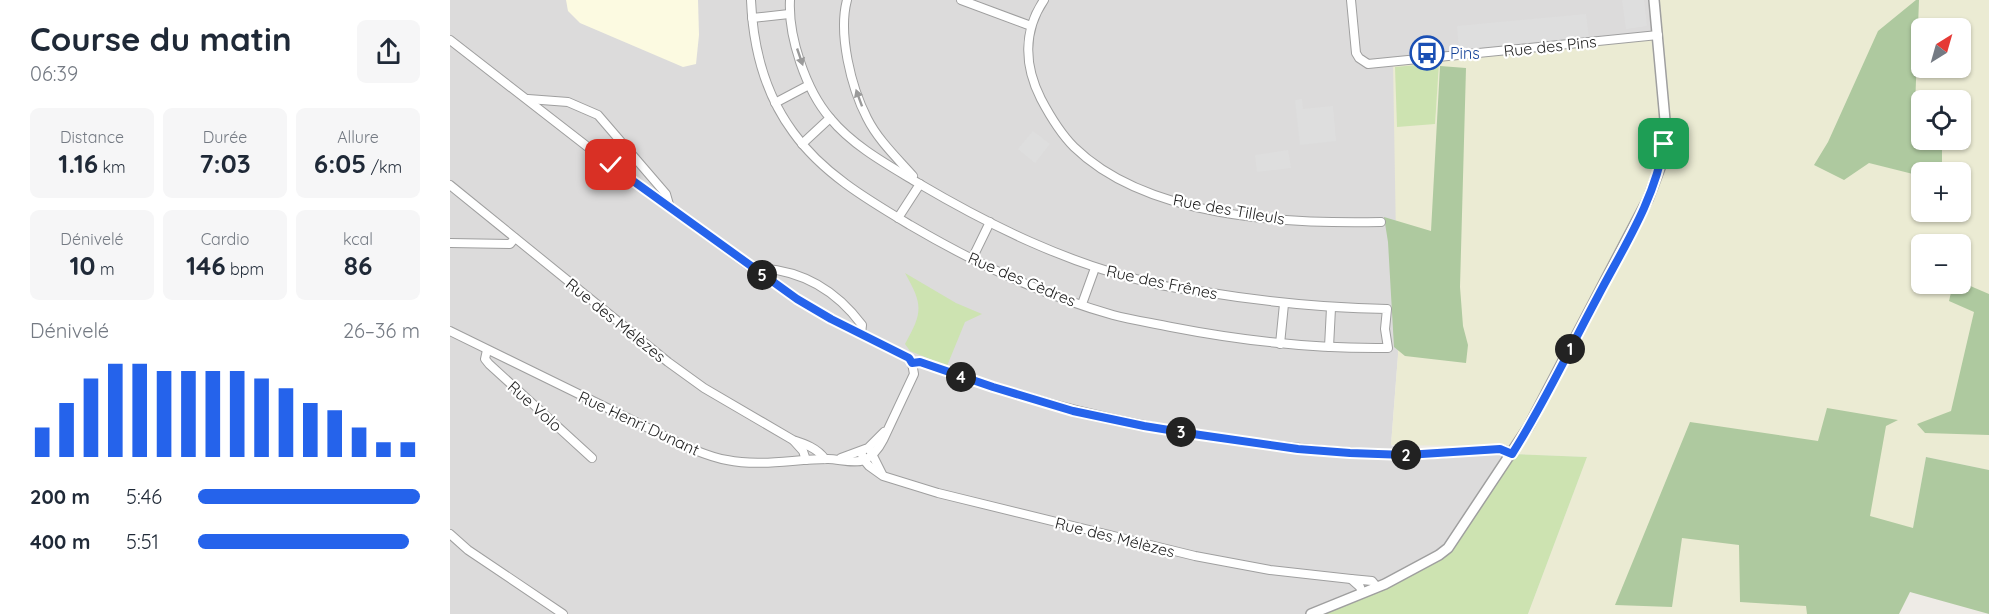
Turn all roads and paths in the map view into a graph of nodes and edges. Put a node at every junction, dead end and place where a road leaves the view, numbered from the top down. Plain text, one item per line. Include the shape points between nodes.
1 (751, 0) edge
2 (790, 0) edge
3 (847, 0) edge
4 (961, 0) edge
5 (1044, 0) edge
6 (1351, 0) edge
7 (1654, 0) edge
8 (789, 14) junction
9 (752, 18) junction
10 (1031, 26) junction
11 (1658, 35) junction
12 (450, 40) edge
13 (810, 85) junction
14 (527, 99) junction
15 (775, 103) junction
16 (830, 118) junction
17 (802, 144) junction
18 (888, 148) junction
19 (876, 157) junction
20 (920, 184) junction
21 (450, 185) edge
22 (670, 208) junction
23 (898, 218) junction
24 (990, 222) junction
25 (1381, 222) dead end
26 (515, 238) junction
27 (450, 243) edge
28 (972, 259) junction
29 (1095, 268) junction
30 (755, 270) junction
31 (1082, 304) junction
32 (1284, 304) junction
33 (1331, 308) junction
34 (1387, 309) joint
35 (450, 331) edge
36 (861, 334) junction
37 (1280, 344) junction
38 (1329, 347) junction
39 (487, 350) junction
40 (912, 363) junction
41 (793, 440) junction
42 (866, 454) junction
43 (1512, 454) junction
44 (592, 458) dead end
45 (825, 459) junction
46 (806, 460) junction
47 (788, 462) junction
48 (450, 534) edge
49 (1352, 579) junction
50 (1377, 587) junction
51 (1362, 593) junction
52 (563, 614) edge
53 (1311, 614) edge

1 - 9 street, Rue des Cèdres
2 - 8 street, Rue des Frênes
18 -> 3 street, Rue des Frênes via 867,119 854,86 844,30
4 - 10 street
5 - 10 street, Rue des Tilleuls
6 - 11 street, Rue des Pins via 1356,53 1368,64
7 - 11 street
8 - 9 street
8 -> 13 street, Rue des Frênes
9 - 15 street, Rue des Cèdres via 763,74
10 - 25 street, Rue des Tilleuls via 1030,72 1054,123 1074,146 1120,180 1177,201 1236,214 1307,222
11 - 43 street via 1665,120 1656,182
12 - 14 street
13 - 15 street
13 - 16 street, Rue des Frênes
14 - 22 street
14 - 22 street via 568,102 598,115 666,194
15 - 17 street, Rue des Cèdres
16 - 17 street
16 - 19 street, Rue des Frênes
17 - 23 street, Rue des Cèdres via 856,192
18 - 19 street
18 - 20 street, Rue des Frênes
19 - 20 street, Rue des Frênes
20 - 23 street
20 - 24 street, Rue des Frênes
21 - 26 street, Rue des Mélèzes
22 - 30 street
23 - 28 street, Rue des Cèdres
24 - 28 street
24 - 29 street, Rue des Frênes
26 - 27 street via 510,244
26 - 41 street, Rue des Mélèzes via 668,362
28 - 31 street, Rue des Cèdres
29 - 31 street
29 - 32 street, Rue des Frênes via 1153,284
30 - 36 street via 797,299
30 - 36 street via 786,271 809,279 854,315 862,326
31 - 37 street, Rue des Cèdres via 1114,315
32 - 33 street, Rue des Frênes
32 - 37 street
33 - 34 street, Rue des Frênes
33 - 38 street
34 - 38 street, Rue des Cèdres via 1388,348
35 - 39 street, Rue Henri Dunant
36 - 40 street
37 - 38 street, Rue des Cèdres
39 - 44 street, Rue Volo via 485,359 489,364
39 - 47 street, Rue Henri Dunant via 707,455 741,463
40 - 42 street via 914,374 878,449
40 - 43 street via 920,362 1073,411 1200,435 1350,453 1406,455 1500,449
41 - 45 street, Rue des Mélèzes
41 - 46 street, Rue des Mélèzes
41 - 47 street via 794,453
42 - 45 street, Rue Henri Dunant via 854,461
42 - 49 street, Rue des Mélèzes via 883,476 938,494 1194,556
43 - 50 street via 1448,548
45 - 46 street, Rue Henri Dunant
46 - 47 street, Rue Henri Dunant
48 - 52 street
49 - 50 street, Rue des Mélèzes via 1366,580
49 - 51 street
50 - 51 street
51 - 53 street

